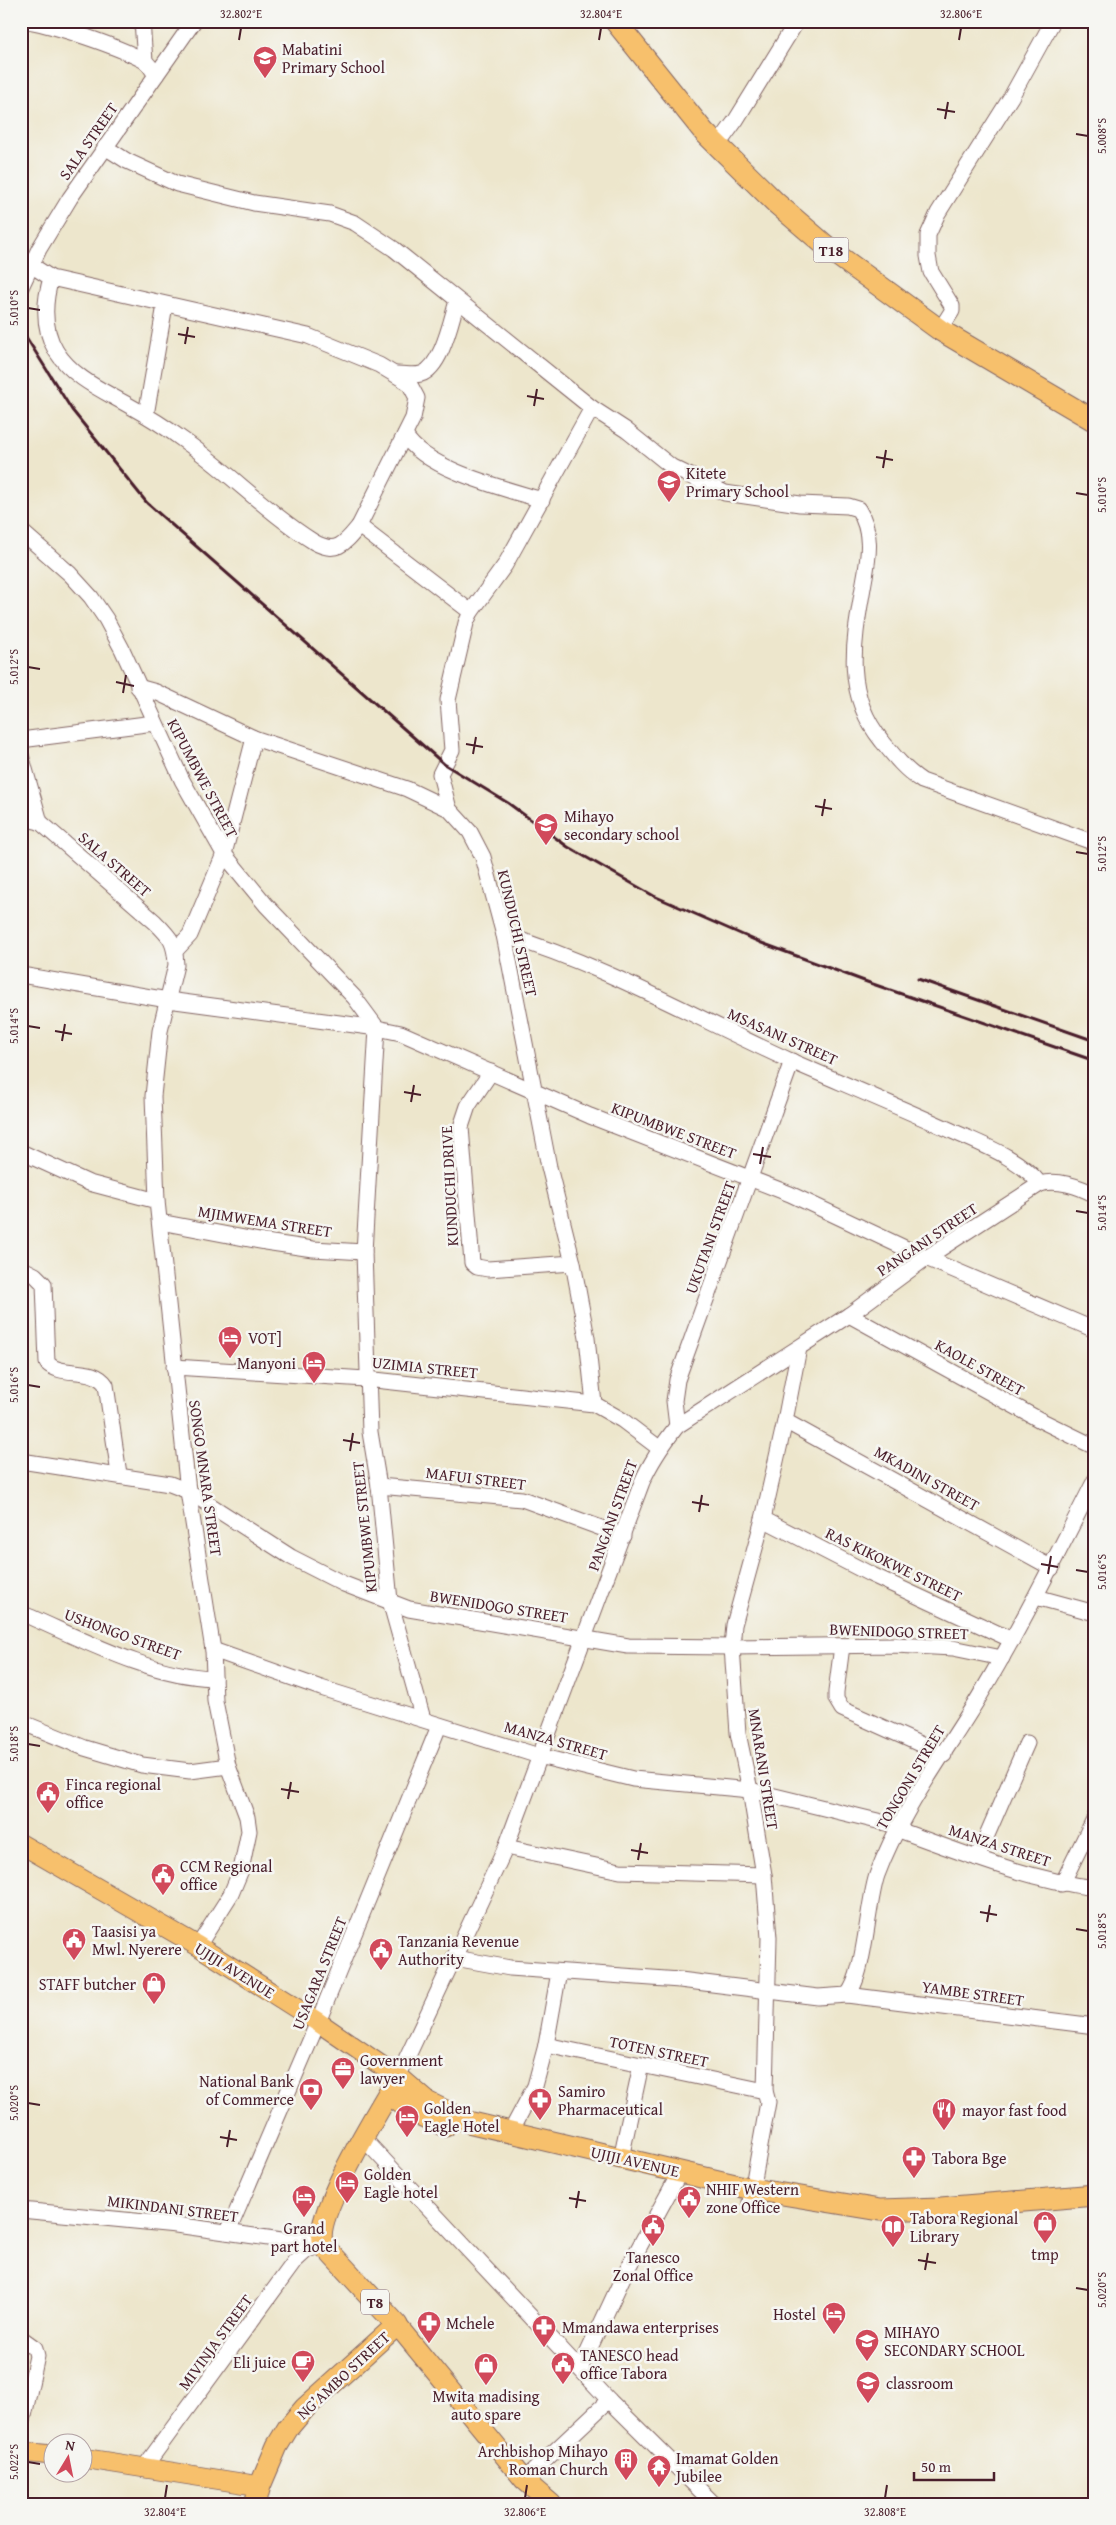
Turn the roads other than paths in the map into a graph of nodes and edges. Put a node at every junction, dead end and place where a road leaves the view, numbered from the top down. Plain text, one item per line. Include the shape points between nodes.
1 (28, 21) edge
2 (142, 21) edge
3 (194, 21) edge
4 (615, 21) edge
5 (796, 21) edge
6 (1052, 21) edge
7 (145, 61) junction
8 (156, 74) junction
9 (717, 146) junction
10 (105, 147) junction
11 (25, 274) edge
12 (51, 278) junction
13 (457, 301) junction
14 (165, 305) junction
15 (940, 330) junction
16 (397, 374) junction
17 (592, 408) junction
18 (146, 415) junction
19 (1094, 418) edge
20 (405, 435) junction
21 (542, 500) junction
22 (359, 526) junction
23 (21, 531) edge
24 (471, 612) junction
25 (138, 687) junction
26 (154, 722) junction
27 (254, 738) junction
28 (21, 740) edge
29 (21, 755) edge
30 (449, 809) junction
31 (21, 818) edge
32 (40, 822) junction
33 (1095, 843) edge
34 (224, 854) junction
35 (504, 935) junction
36 (536, 945) junction
37 (176, 951) junction
38 (508, 960) junction
39 (21, 976) edge
40 (168, 1000) junction
41 (377, 1028) junction
42 (792, 1061) junction
43 (491, 1072) junction
44 (533, 1091) junction
45 (21, 1152) edge
46 (750, 1179) junction
47 (1040, 1184) junction
48 (1095, 1195) edge
49 (157, 1201) junction
50 (160, 1222) junction
51 (364, 1252) junction
52 (926, 1258) junction
53 (573, 1263) junction
54 (21, 1268) edge
55 (849, 1315) junction
56 (1095, 1330) edge
57 (799, 1348) junction
58 (174, 1367) junction
59 (366, 1378) junction
60 (594, 1404) junction
61 (785, 1421) junction
62 (677, 1426) junction
63 (1095, 1447) edge
64 (659, 1448) junction
65 (21, 1461) edge
66 (119, 1474) junction
67 (1095, 1480) edge
68 (378, 1486) junction
69 (188, 1491) junction
70 (1091, 1495) edge
71 (763, 1519) junction
72 (623, 1536) junction
73 (1052, 1568) junction
74 (1036, 1597) junction
75 (390, 1601) junction
76 (21, 1613) edge
77 (1095, 1613) edge
78 (585, 1638) junction
79 (1012, 1640) junction
80 (842, 1646) junction
81 (732, 1647) junction
82 (213, 1650) junction
83 (1002, 1658) junction
84 (214, 1678) junction
85 (423, 1719) junction
86 (21, 1722) edge
87 (439, 1726) junction
88 (1027, 1743) dead end
89 (944, 1755) junction
90 (539, 1756) junction
91 (228, 1766) junction
92 (750, 1790) junction
93 (1095, 1816) edge
94 (897, 1828) junction
95 (21, 1844) edge
96 (506, 1847) junction
97 (977, 1858) junction
98 (764, 1875) junction
99 (1062, 1884) junction
100 (1095, 1888) edge
101 (198, 1946) junction
102 (455, 1958) junction
103 (559, 1972) junction
104 (768, 1992) junction
105 (847, 1995) junction
106 (318, 2022) junction
107 (1095, 2026) edge
108 (546, 2045) junction
109 (641, 2065) junction
110 (393, 2085) junction
111 (766, 2091) junction
112 (411, 2111) junction
113 (376, 2114) junction
114 (510, 2132) junction
115 (363, 2138) junction
116 (621, 2158) junction
117 (677, 2178) junction
118 (1095, 2195) edge
119 (751, 2196) junction
120 (21, 2210) edge
121 (228, 2232) junction
122 (321, 2242) junction
123 (397, 2325) junction
124 (21, 2338) edge
125 (581, 2368) junction
126 (609, 2400) junction
127 (21, 2430) edge
128 (21, 2452) edge
129 (42, 2454) edge
130 (92, 2460) edge
131 (143, 2469) junction
132 (524, 2480) junction
133 (258, 2495) edge
134 (552, 2504) edge
135 (714, 2504) edge

1 - 7 street via 95,41
2 - 7 street
3 - 8 street, SALA STREET
4 - 9 highway, T18 via 676,100
5 - 9 street
6 - 15 street via 1011,97 938,213 928,236 931,272 952,306
7 - 8 street
8 - 10 street, SALA STREET
9 - 15 highway, T18 via 833,252
10 - 11 street, SALA STREET via 47,234
10 - 13 street via 146,170 201,191 343,218 394,249
11 - 12 street
12 - 14 street
12 - 18 street via 46,318 56,350 78,375 95,388
13 - 16 street via 444,345 428,370 418,374
13 - 17 street
14 - 16 street via 308,336
14 - 18 street
15 - 19 highway, T18
16 - 20 street via 409,383 417,398
17 - 21 street
17 - 33 street via 678,471 728,494 858,509 869,533 869,548 857,622 853,675 862,710 876,734 910,773 922,781
18 - 22 street via 319,544 340,546
20 - 21 street via 418,450 464,475
20 - 22 street
21 - 24 street via 495,581
22 - 24 street
23 - 25 street, KIPUMBWE STREET via 91,597 122,649
24 - 30 street via 450,690 448,712 452,750 440,774
25 - 26 street, KIPUMBWE STREET
25 - 27 street, KUNDUCHI STREET via 156,692
26 - 28 street
26 - 34 street, KIPUMBWE STREET
27 - 30 street, KUNDUCHI STREET via 407,789
27 - 34 street
29 - 32 street
30 - 35 street, KUNDUCHI STREET via 478,845
31 - 32 street
32 - 37 street, SALA STREET via 155,922 172,939
34 - 37 street via 190,935
34 - 41 street, KIPUMBWE STREET via 266,904 354,997
35 - 36 street, MSASANI STREET
35 - 38 street, KUNDUCHI STREET
36 - 38 street via 520,948
36 - 42 street, MSASANI STREET
37 - 40 street
38 - 44 street, KUNDUCHI STREET
39 - 40 street, KIPUMBWE STREET
40 - 41 street, KIPUMBWE STREET
40 - 49 street, SONGO MNARA STREET via 160,1031 153,1096
41 - 43 street, KIPUMBWE STREET via 431,1045
41 - 51 street, KIPUMBWE STREET
42 - 46 street, UKUTANI STREET
42 - 47 street, MSASANI STREET via 983,1146 1019,1164
43 - 44 street, KIPUMBWE STREET
43 - 53 street, KUNDUCHI DRIVE via 468,1106 461,1127 472,1263 488,1269
44 - 46 street, KIPUMBWE STREET
44 - 53 street, KUNDUCHI STREET
45 - 49 street via 90,1183
46 - 52 street, KIPUMBWE STREET via 790,1194
46 - 62 street, UKUTANI STREET via 676,1380
47 - 48 street via 1063,1183
47 - 52 street, PANGANI STREET
49 - 50 street, SONGO MNARA STREET
50 - 51 street, MJIMWEMA STREET via 275,1243
50 - 58 street, SONGO MNARA STREET
51 - 59 street, KIPUMBWE STREET
52 - 55 street, PANGANI STREET
52 - 56 street, KIPUMBWE STREET
53 - 60 street, KUNDUCHI STREET via 587,1338
54 - 66 street via 42,1280 45,1288 46,1362 53,1367 97,1376 106,1385
55 - 57 street, PANGANI STREET
55 - 63 street, KAOLE STREET
57 - 61 street, MNARANI STREET
57 - 62 street, PANGANI STREET
58 - 59 street, UZIMIA STREET
58 - 69 street, SONGO MNARA STREET
59 - 60 street, UZIMIA STREET
59 - 68 street, KIPUMBWE STREET
60 - 64 street, UZIMIA STREET
61 - 71 street, MNARANI STREET
61 - 73 street, MKADINI STREET
62 - 64 street, PANGANI STREET
64 - 72 street, PANGANI STREET via 651,1460
65 - 66 street, BWENIDOGO STREET
66 - 69 street, BWENIDOGO STREET
67 - 70 street, TONGONI STREET
68 - 72 street, MAFUI STREET via 522,1499
68 - 75 street, KIPUMBWE STREET
69 - 75 street, BWENIDOGO STREET via 291,1557 344,1584
69 - 82 street, SONGO MNARA STREET
70 - 73 street, TONGONI STREET
71 - 79 street, RAS KIKOKWE STREET via 870,1574
71 - 81 street, MNARANI STREET via 734,1626
72 - 78 street, PANGANI STREET
73 - 74 street, TONGONI STREET
74 - 77 street
74 - 79 street, TONGONI STREET
75 - 78 street, BWENIDOGO STREET via 416,1610
75 - 85 street, KIPUMBWE STREET
76 - 84 street, USHONGO STREET via 170,1672
78 - 81 street, BWENIDOGO STREET via 628,1646
78 - 90 street, PANGANI STREET
79 - 83 street, TONGONI STREET
80 - 81 street, BWENIDOGO STREET
80 - 83 street, BWENIDOGO STREET via 953,1648
80 - 89 street via 836,1692 842,1709
81 - 92 street, MNARANI STREET via 738,1733
82 - 84 street, SONGO MNARA STREET
82 - 85 street, MANZA STREET
83 - 89 street, TONGONI STREET
84 - 91 street, SONGO MNARA STREET via 215,1701
85 - 87 street, MANZA STREET
86 - 91 street via 129,1762 183,1771
87 - 90 street, MANZA STREET
87 - 106 street, USAGARA STREET
88 - 97 street
89 - 94 street, TONGONI STREET
90 - 92 street, MANZA STREET via 633,1779
90 - 96 street, PANGANI STREET
91 - 101 street, SONGO MNARA STREET via 249,1831 241,1870 231,1894
92 - 94 street, MANZA STREET
92 - 98 street, MNARANI STREET
93 - 99 street
94 - 97 street, MANZA STREET
94 - 105 street, TONGONI STREET via 871,1894 857,1974 853,1989
95 - 101 main road, UJIJI AVENUE
96 - 98 street via 620,1871
96 - 102 street, PANGANI STREET
97 - 99 street, MANZA STREET
98 - 104 street, MNARANI STREET via 769,1938
99 - 100 street, MANZA STREET
101 - 106 main road, UJIJI AVENUE
102 - 103 street via 510,1968
102 - 110 street, PANGANI STREET
103 - 104 street via 680,1980
103 - 108 street
104 - 105 street via 818,1997
104 - 111 street, MNARANI STREET
105 - 107 street, YAMBE STREET
106 - 110 main road, UJIJI AVENUE via 367,2058
106 - 121 street, USAGARA STREET
108 - 109 street, TOTEN STREET
108 - 114 street via 535,2086
109 - 111 street, TOTEN STREET
109 - 116 street
110 - 112 highway
110 - 113 highway
110 - 114 highway, UJIJI AVENUE via 468,2122
111 - 119 street, MNARANI STREET via 768,2102
112 - 113 highway via 389,2110
112 - 117 highway via 466,2133
113 - 115 highway
114 - 116 highway, UJIJI AVENUE
115 - 122 highway via 324,2221
115 - 125 street
116 - 117 highway, UJIJI AVENUE
117 - 119 highway, UJIJI AVENUE
117 - 125 street via 624,2275
118 - 119 highway, UJIJI AVENUE via 880,2210
120 - 121 street, MIKINDANI STREET
121 - 122 street, MIKINDANI STREET via 296,2242
122 - 123 highway, NG’AMBO STREET / T8
122 - 131 street, MIVINJA STREET via 296,2261
123 - 132 main road
123 - 133 highway, NG’AMBO STREET / T8 via 305,2408 277,2446
124 - 127 street via 35,2348 37,2356
125 - 126 street
126 - 132 street
126 - 135 street
128 - 129 main road
130 - 131 main road
131 - 133 main road
132 - 134 main road

